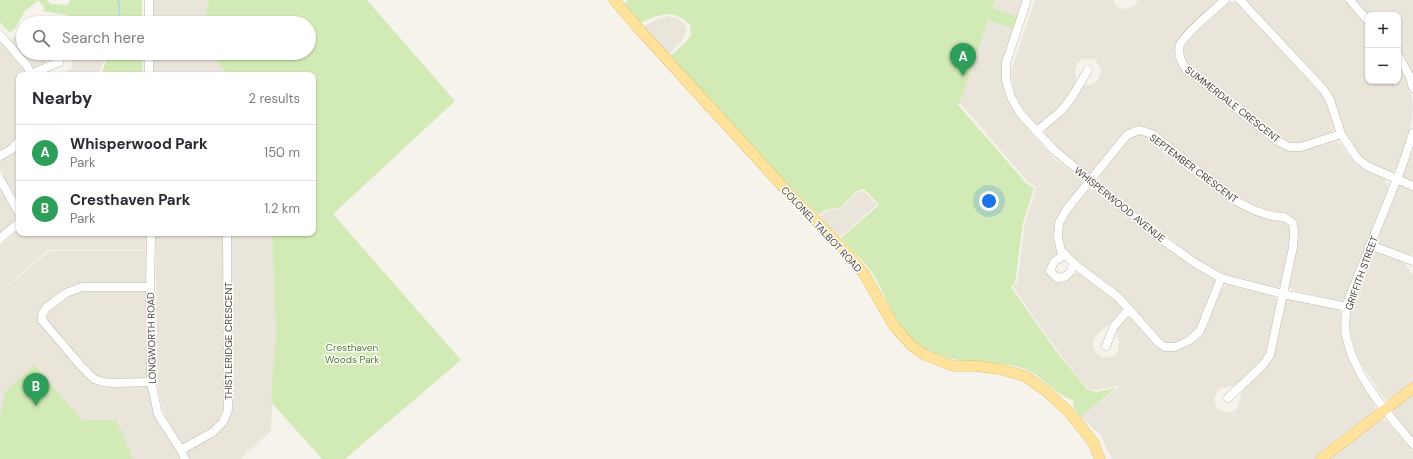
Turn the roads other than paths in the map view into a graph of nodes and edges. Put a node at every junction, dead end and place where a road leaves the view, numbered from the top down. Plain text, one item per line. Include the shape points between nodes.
1 (149, 0) edge
2 (614, 0) edge
3 (1027, 0) edge
4 (1225, 0) edge
5 (1240, 0) edge
6 (1350, 0) edge
7 (149, 16) edge
8 (1365, 18) edge
9 (0, 35) edge
10 (16, 53) edge
11 (23, 60) edge
12 (149, 60) edge
13 (1401, 60) edge
14 (59, 62) dead end
15 (1088, 70) dead end
16 (30, 72) edge
17 (37, 72) edge
18 (149, 72) edge
19 (1413, 88) edge
20 (1037, 131) junction
21 (1413, 133) edge
22 (1341, 134) junction
23 (16, 144) edge
24 (0, 156) edge
25 (0, 179) edge
26 (1397, 179) junction
27 (1091, 181) junction
28 (1413, 186) edge
29 (16, 207) edge
30 (16, 226) edge
31 (151, 236) edge
32 (227, 236) edge
33 (0, 238) edge
34 (1370, 245) junction
35 (1065, 254) junction
36 (1413, 261) edge
37 (1074, 263) junction
38 (1221, 278) junction
39 (150, 287) junction
40 (1283, 294) junction
41 (1347, 307) junction
42 (1129, 309) junction
43 (1106, 346) dead end
44 (151, 382) junction
45 (1413, 388) edge
46 (1228, 398) dead end
47 (1384, 410) junction
48 (1413, 444) edge
49 (181, 450) junction
50 (185, 459) edge
51 (1100, 459) edge
52 (1321, 459) edge

1 - 7 street
2 - 51 main road, COLONEL TALBOT ROAD via 848,254 864,274 894,326 912,346 924,355 952,366 999,369 1025,376 1068,411 1093,442
3 - 20 street, WHISPERWOOD AVENUE via 1006,63 1006,80 1020,114
4 - 22 street, SUMMERDALE CRESCENT via 1187,35 1180,46 1180,59 1186,69 1289,147 1301,147
5 - 22 street via 1323,89 1330,100
6 - 8 street
9 - 10 street
11 - 16 street
12 - 18 street
13 - 19 street
14 - 17 street
15 - 20 street via 1062,110
20 - 27 street, WHISPERWOOD AVENUE via 1054,150
21 - 26 street, GRIFFITH STREET
22 - 26 street via 1357,158 1367,166
23 - 24 street
25 - 29 street
26 - 28 street
26 - 34 street, GRIFFITH STREET
27 - 35 street via 1059,223 1058,238 1061,251
27 - 38 street, WHISPERWOOD AVENUE via 1160,238
27 - 40 street, SEPTEMBER CRESCENT via 1127,135 1139,130 1152,134 1236,201 1256,211 1284,217 1293,224 1293,247
30 - 33 street
31 - 39 street, LONGWORTH ROAD
32 - 49 street, THISTLERIDGE CRESCENT via 228,410 223,422 213,432
34 - 36 street
34 - 41 street, GRIFFITH STREET
35 - 37 street
35 - 37 street via 1054,262 1050,271 1057,278 1065,277
37 - 42 street via 1118,297
38 - 40 street, WHISPERWOOD AVENUE
38 - 42 street via 1200,330 1190,340 1176,347 1159,343
39 - 44 street, LONGWORTH ROAD
39 - 44 street via 82,287 66,293 46,308 42,320 94,379 114,384
40 - 41 street, WHISPERWOOD AVENUE
40 - 46 street via 1270,355
41 - 47 street, GRIFFITH STREET via 1346,334 1353,357
42 - 43 street via 1114,326
44 - 49 street, LONGWORTH ROAD via 158,414
45 - 47 main road
47 - 48 street, GRIFFITH STREET
47 - 52 main road
49 - 50 street, LONGWORTH ROAD

